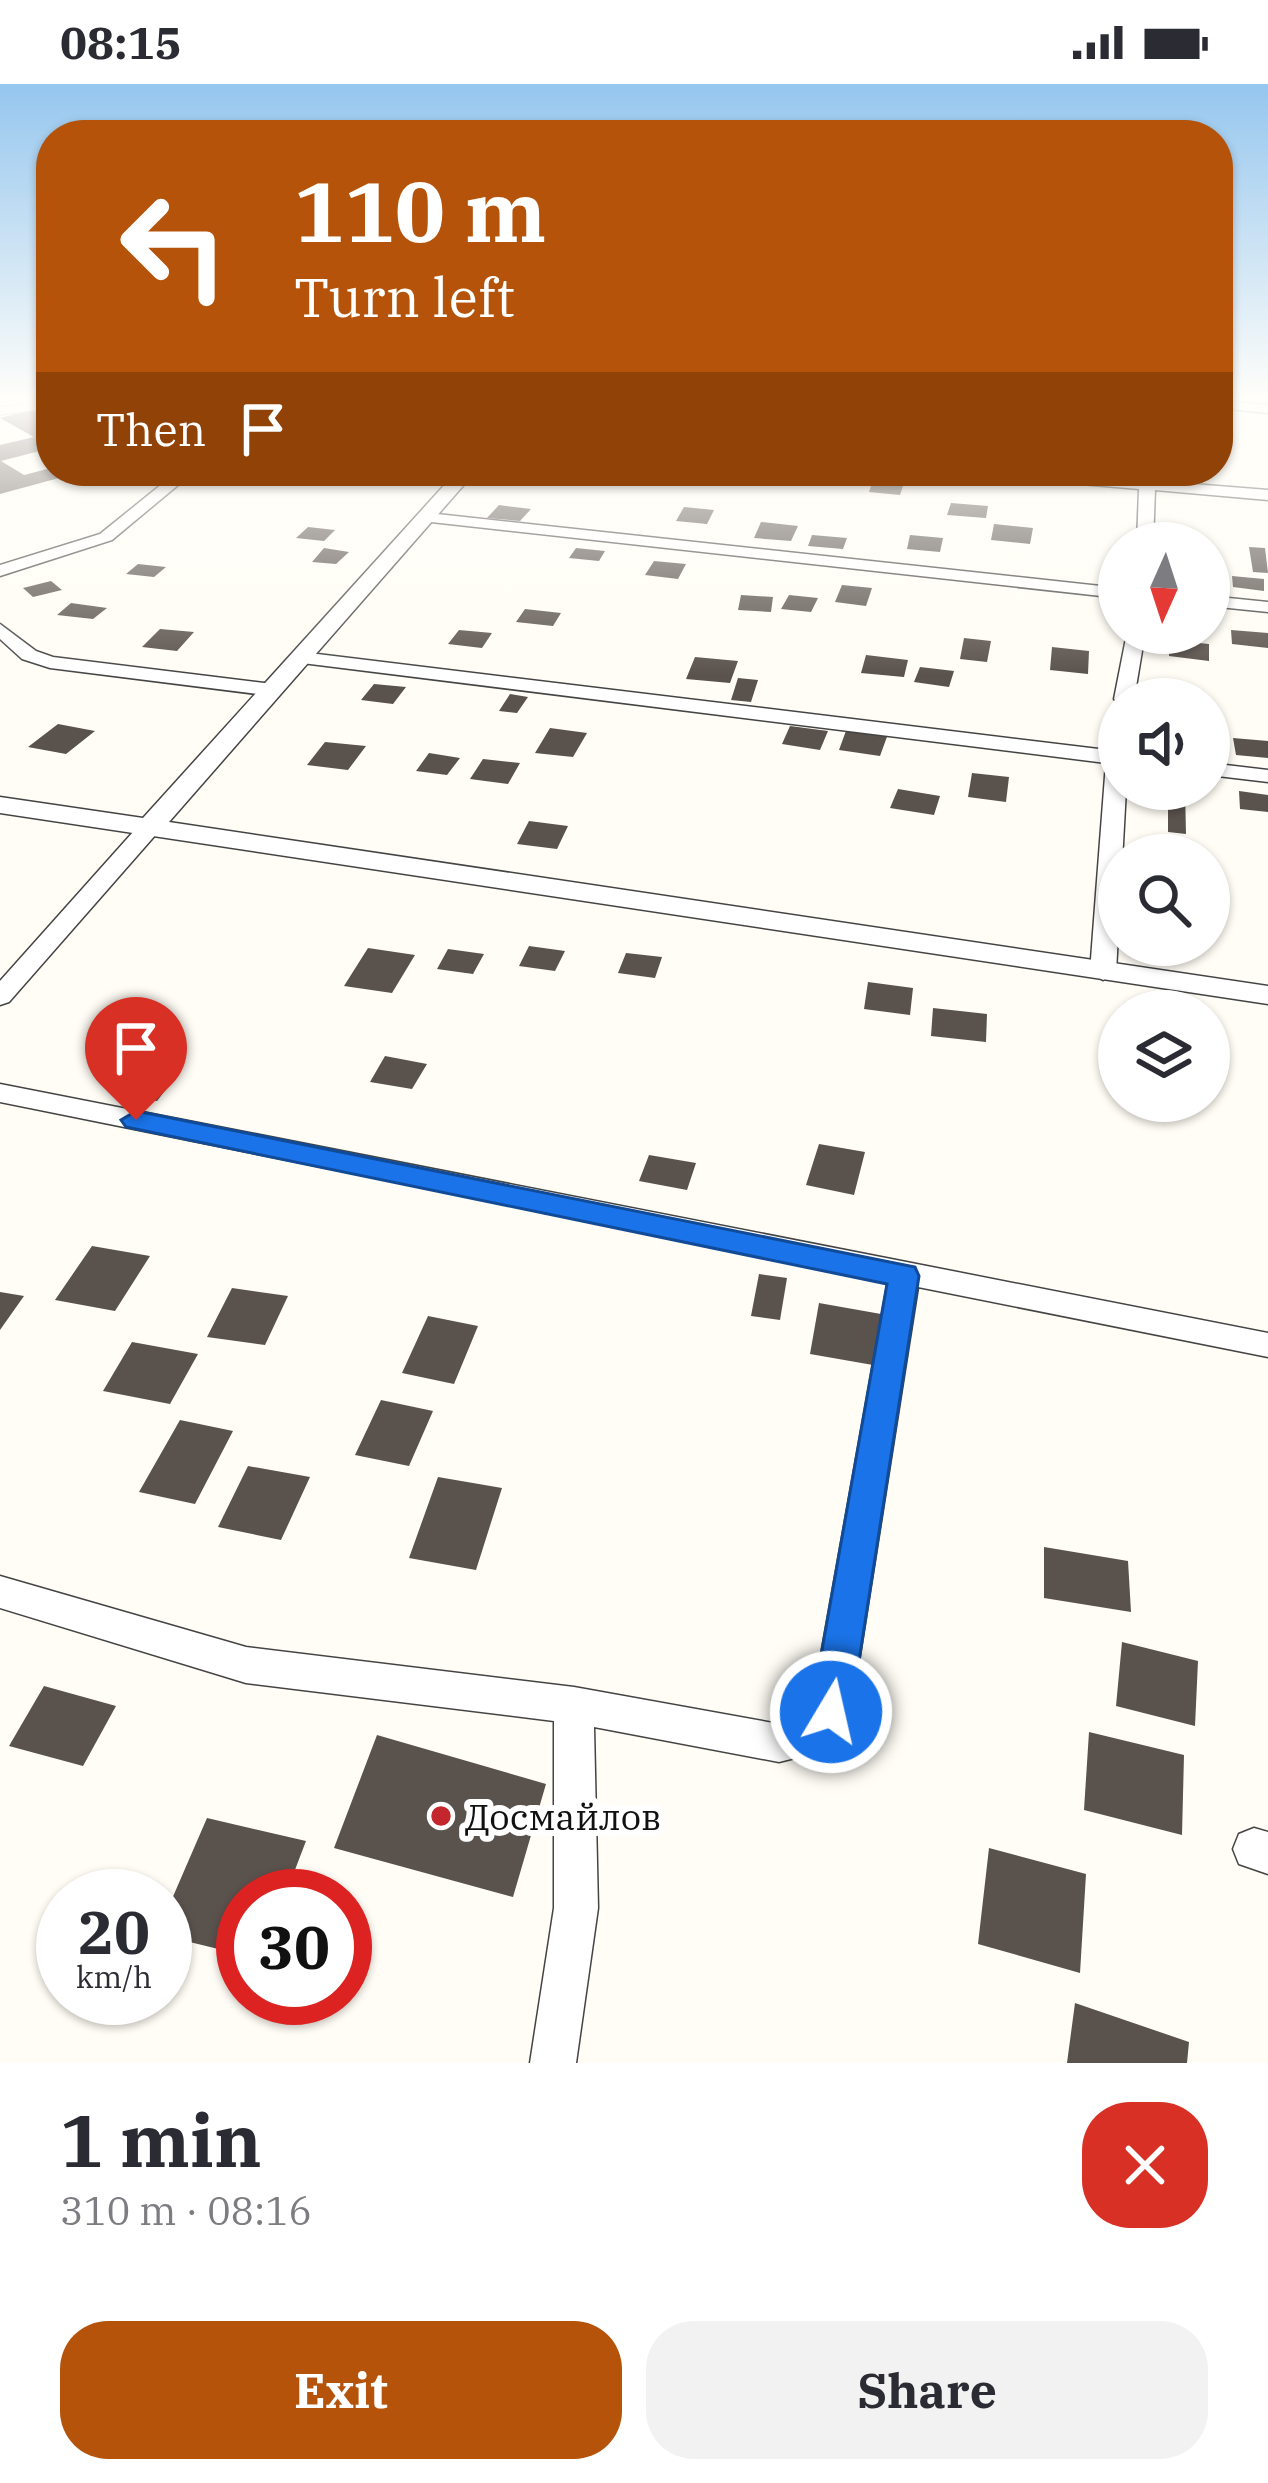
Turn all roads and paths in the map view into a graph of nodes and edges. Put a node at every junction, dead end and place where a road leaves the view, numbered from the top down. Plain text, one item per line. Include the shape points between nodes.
1 (162, 491) edge
2 (450, 491) edge
3 (1147, 491) edge
4 (428, 518) junction
5 (1146, 522) edge
6 (0, 572) edge
7 (1098, 591) edge
8 (1230, 603) edge
9 (1268, 607) edge
10 (0, 629) edge
11 (301, 658) junction
12 (273, 690) junction
13 (1098, 756) edge
14 (1230, 771) edge
15 (1268, 776) edge
16 (0, 806) edge
17 (1113, 810) edge
18 (150, 827) junction
19 (1103, 972) junction
20 (1268, 995) edge
21 (0, 997) edge
22 (0, 1093) edge
23 (904, 1276) junction
24 (1268, 1345) edge
25 (0, 1592) edge
26 (574, 1705) junction
27 (553, 2063) edge

1 - 6 street via 106,537
2 - 4 street
3 - 5 street
4 - 7 street
4 - 11 street
8 - 9 street
10 - 12 street via 50,662
11 - 12 street
11 - 13 street
12 - 18 street
14 - 15 street
16 - 18 street
17 - 19 street
18 - 19 street
18 - 21 street
19 - 20 street
22 - 23 street
23 - 24 street
23 - 26 street via 831,1712 813,1737 779,1743
25 - 26 street via 246,1665
26 - 27 street via 576,1908

